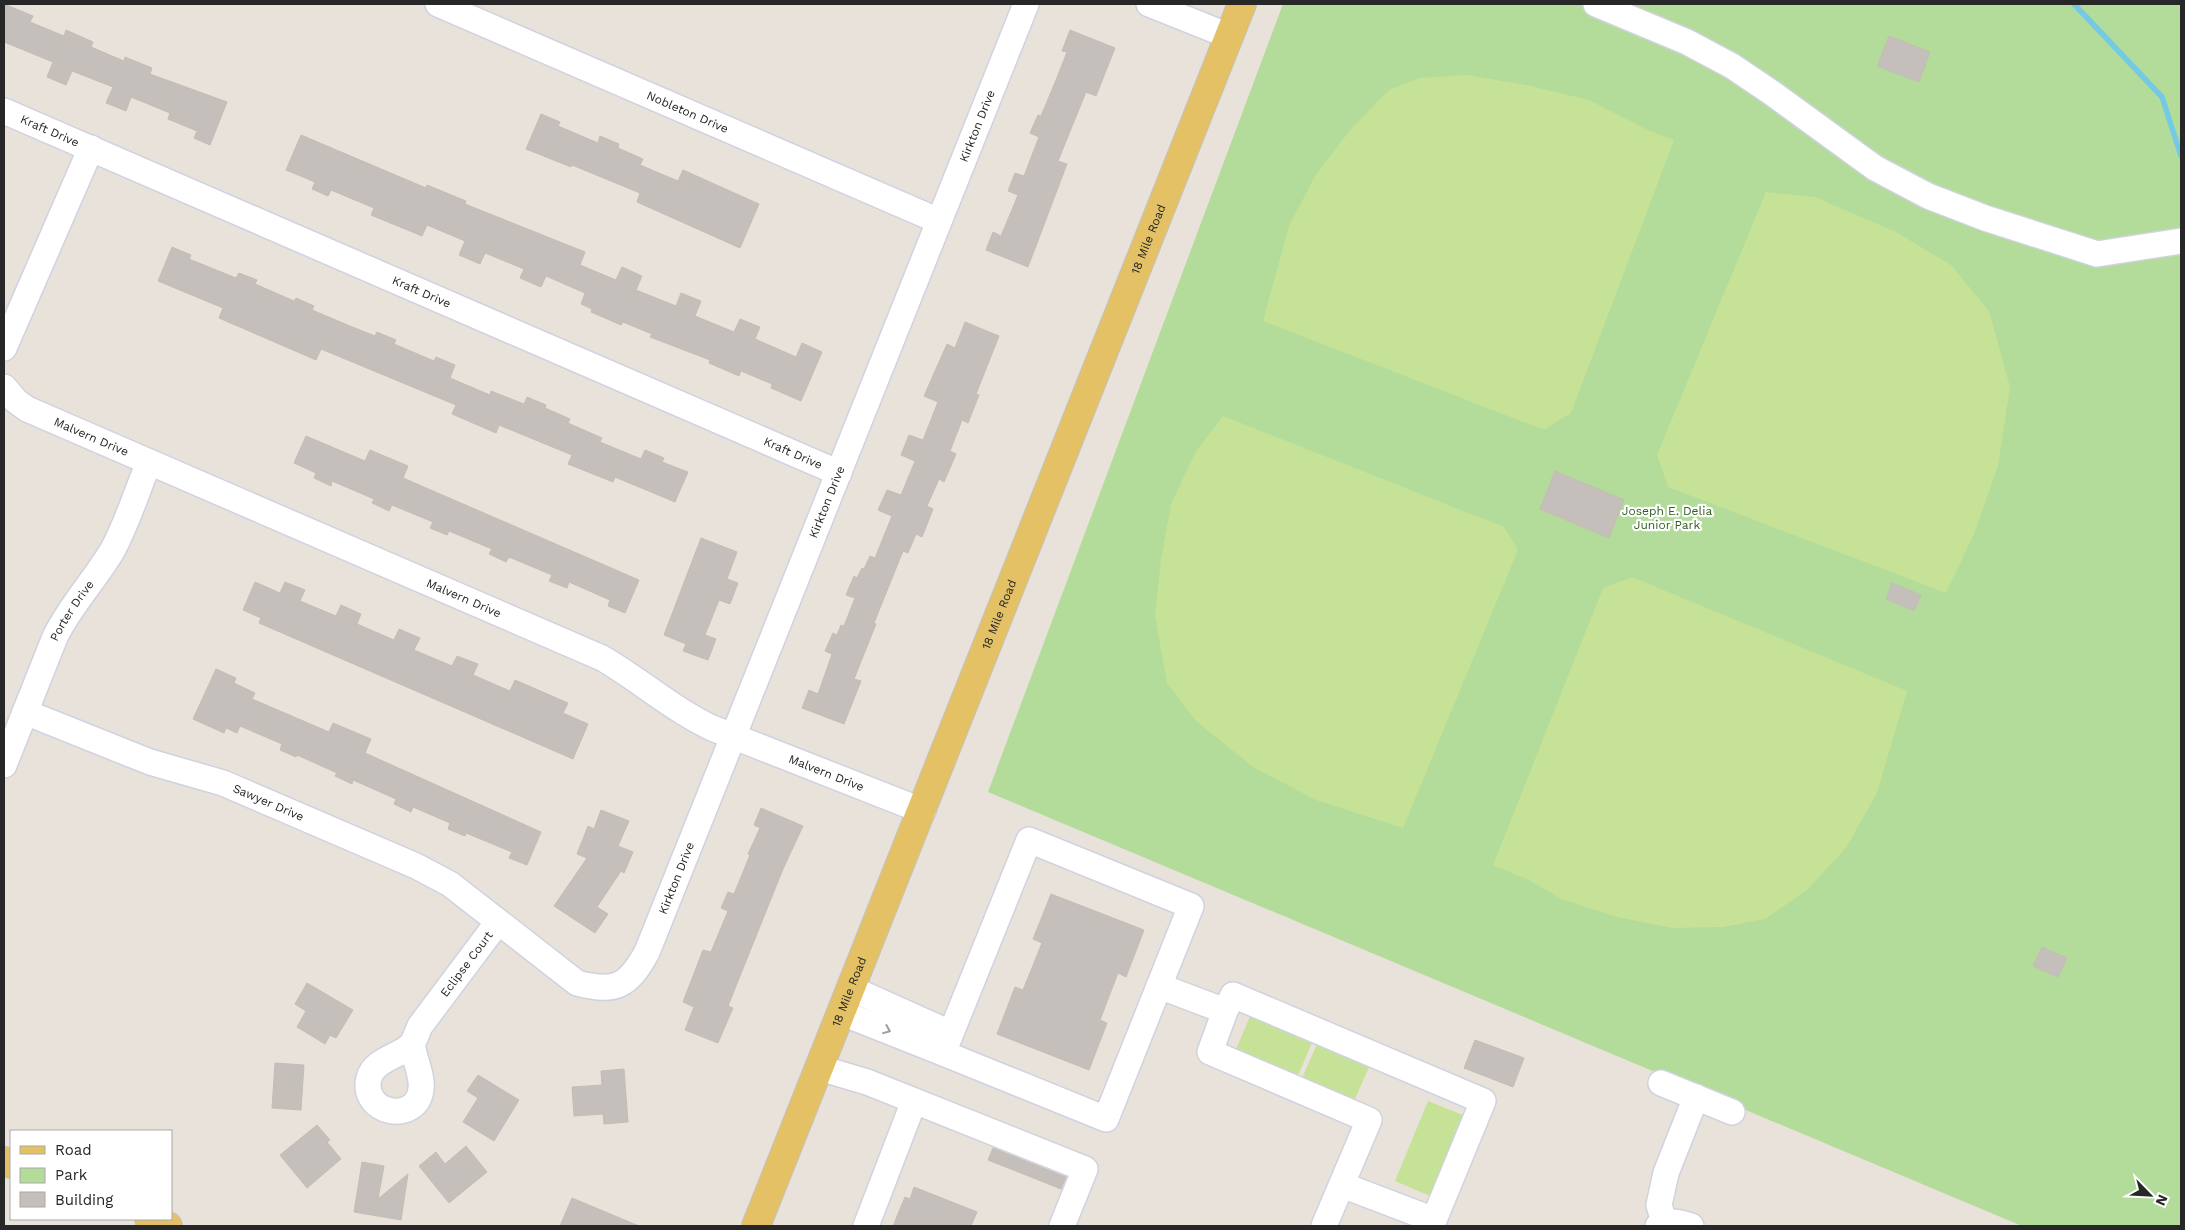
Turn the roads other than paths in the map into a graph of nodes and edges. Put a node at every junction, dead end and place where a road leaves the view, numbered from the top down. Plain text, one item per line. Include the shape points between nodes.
1 (1026, 4) edge
2 (1149, 4) edge
3 (1242, 4) edge
4 (1596, 4) edge
5 (452, 7) edge
6 (1229, 36) junction
7 (4, 111) edge
8 (91, 148) junction
9 (939, 221) junction
10 (2181, 241) edge
11 (4, 348) edge
12 (4, 387) edge
13 (149, 462) junction
14 (839, 473) junction
15 (24, 712) junction
16 (732, 737) junction
17 (4, 765) edge
18 (922, 811) junction
19 (498, 922) junction
20 (1159, 986) junction
21 (612, 988) joint
22 (847, 1001) junction
23 (1225, 1011) junction
24 (946, 1043) junction
25 (412, 1044) dead end
26 (820, 1068) junction
27 (1661, 1083) dead end
28 (1696, 1097) junction
29 (914, 1101) junction
30 (1732, 1112) dead end
31 (1342, 1185) junction
32 (152, 1220) edge
33 (1661, 1224) edge
34 (168, 1226) edge
35 (756, 1226) edge
36 (866, 1226) edge
37 (1062, 1226) edge
38 (1324, 1226) edge
39 (1691, 1226) edge

1 - 9 street, Kirkton Drive
2 - 6 street
3 - 6 main road, 18 Mile Road
4 - 10 street via 1687,42 1732,66 1875,168 1928,196 2097,254
5 - 9 street, Nobleton Drive
6 - 18 main road, 18 Mile Road
7 - 8 street, Kraft Drive
8 - 11 street
8 - 14 street, Kraft Drive
9 - 14 street, Kirkton Drive
12 - 13 street, Malvern Drive via 27,409
13 - 15 street, Porter Drive via 113,548 63,619
13 - 16 street, Malvern Drive via 602,658 627,672 682,713
14 - 16 street, Kirkton Drive
15 - 17 street, Porter Drive
15 - 19 street, Sawyer Drive via 150,762 223,782 416,866 450,884
16 - 18 street, Malvern Drive
16 - 21 street, Kirkton Drive via 647,952 628,979
18 - 22 main road, 18 Mile Road
19 - 21 street, Eclipse Court via 577,983
19 - 25 street, Eclipse Court via 420,1026
20 - 23 street
20 - 24 street via 1106,1119
20 - 24 street via 1191,906 1029,840
22 - 24 street
22 - 26 main road, 18 Mile Road
23 - 31 street via 1210,1052 1369,1120
23 - 31 street via 1233,995 1483,1101 1434,1220
26 - 29 street
26 - 35 main road, 18 Mile Road
27 - 28 street
28 - 30 street
28 - 33 street via 1666,1173 1659,1205
29 - 36 street
29 - 37 street via 1085,1169
31 - 38 street
32 - 34 main road
33 - 39 street

